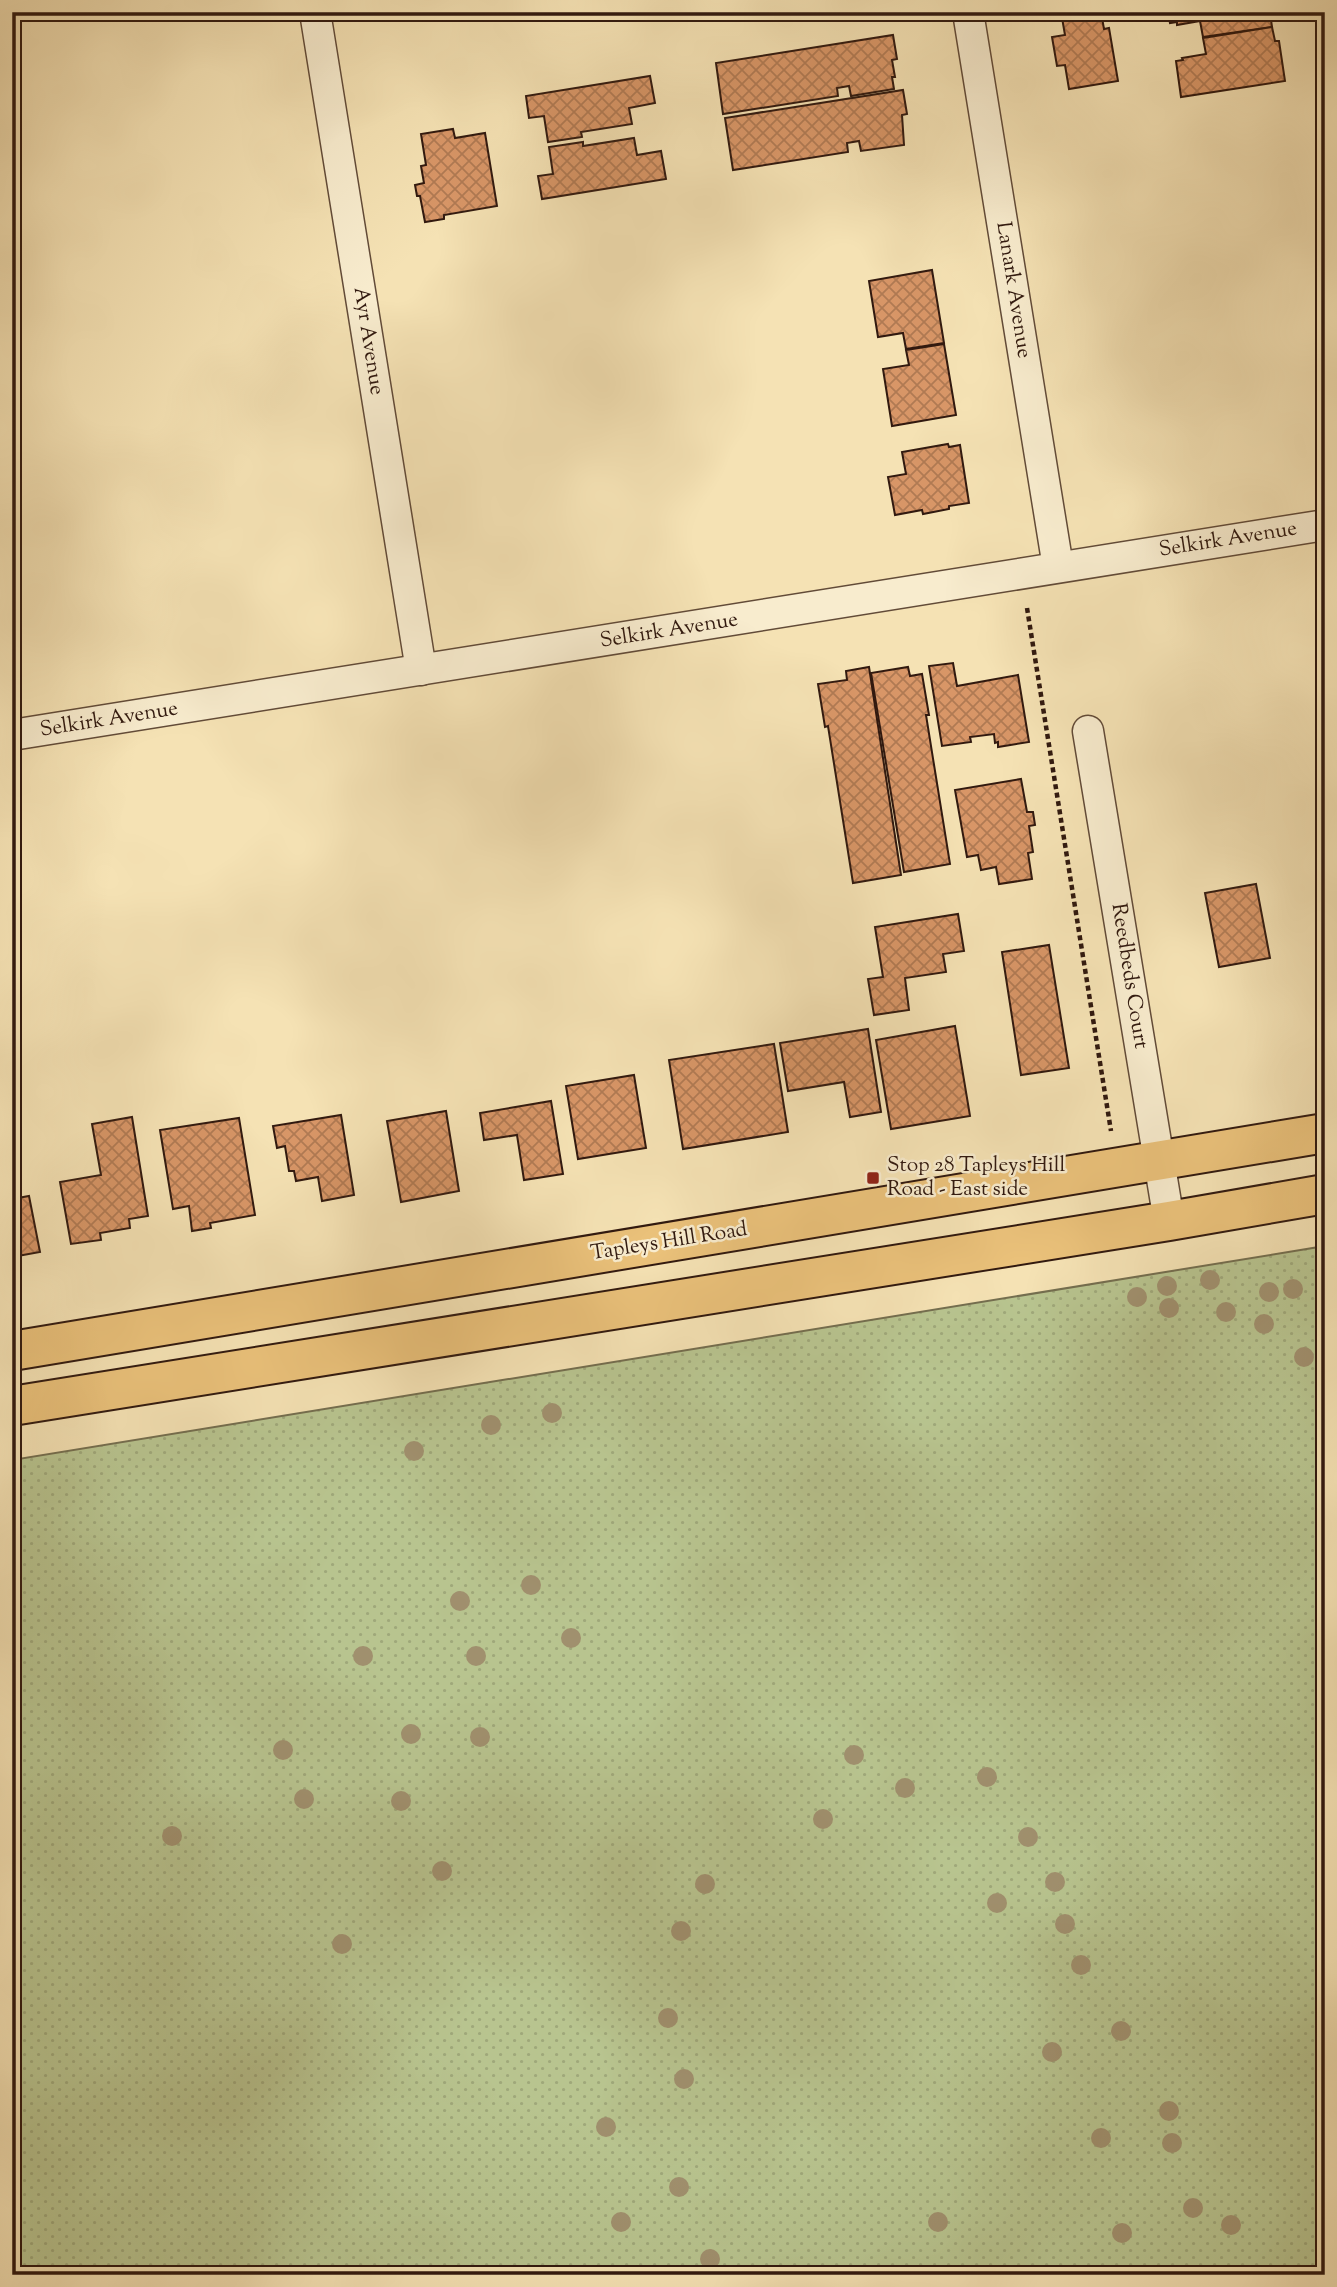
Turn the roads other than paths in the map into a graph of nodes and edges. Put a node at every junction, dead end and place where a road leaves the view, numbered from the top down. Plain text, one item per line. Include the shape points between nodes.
1 (315, 12) edge
2 (968, 12) edge
3 (1325, 525) edge
4 (1058, 567) junction
5 (421, 670) junction
6 (1088, 731) dead end
7 (12, 735) edge
8 (1325, 1133) edge
9 (1160, 1160) junction
10 (1325, 1194) edge
11 (1170, 1221) junction
12 (12, 1351) edge
13 (12, 1406) edge

1 - 5 street, Ayr Avenue
2 - 4 street, Lanark Avenue
3 - 4 street, Selkirk Avenue
4 - 5 street, Selkirk Avenue
5 - 7 street, Selkirk Avenue
6 - 9 street, Reedbeds Court
8 - 9 main road, Tapleys Hill Road
9 - 11 street, Reedbeds Court
9 - 12 main road, Tapleys Hill Road
10 - 11 main road
11 - 13 main road

